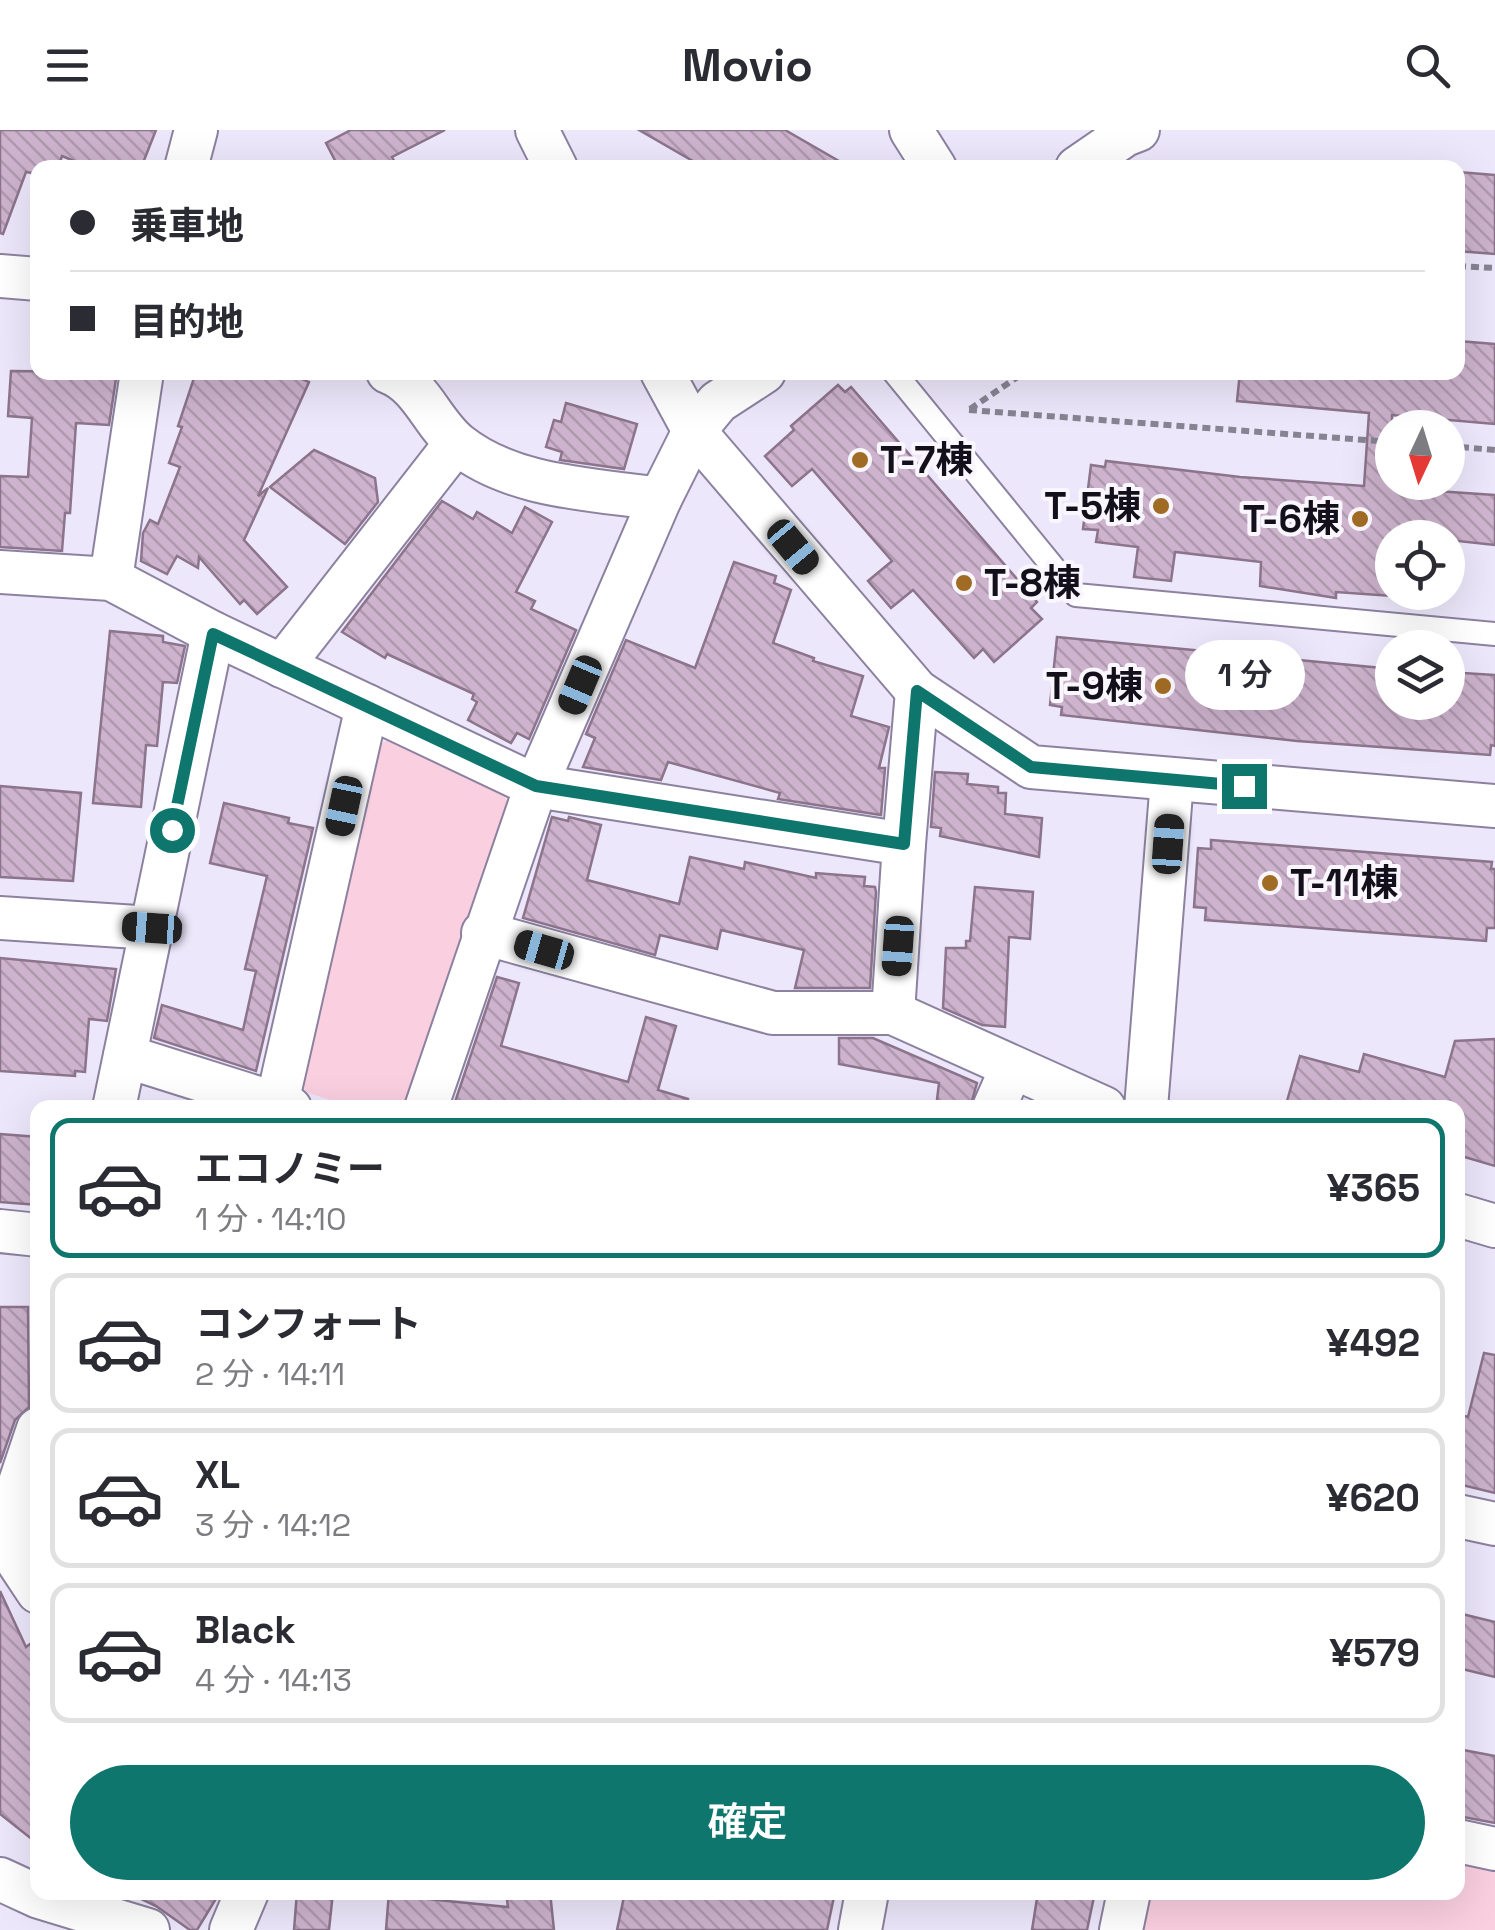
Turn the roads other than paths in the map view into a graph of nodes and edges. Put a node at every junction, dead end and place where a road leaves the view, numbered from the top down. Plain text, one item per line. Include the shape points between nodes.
1 (196, 130) edge
2 (537, 130) edge
3 (910, 130) edge
4 (1128, 132) edge
5 (188, 160) edge
6 (552, 160) edge
7 (930, 160) edge
8 (1088, 160) edge
9 (0, 276) edge
10 (30, 278) edge
11 (141, 380) edge
12 (407, 380) edge
13 (666, 380) edge
14 (752, 380) edge
15 (900, 380) edge
16 (694, 431) junction
17 (456, 443) junction
18 (660, 498) junction
19 (0, 572) edge
20 (111, 579) junction
21 (213, 634) junction
22 (1495, 634) edge
23 (282, 666) junction
24 (917, 691) junction
25 (367, 706) junction
26 (1172, 780) junction
27 (536, 786) junction
28 (1495, 806) edge
29 (904, 844) junction
30 (0, 918) edge
31 (152, 928) junction
32 (483, 933) junction
33 (893, 1013) junction
34 (126, 1056) junction
35 (1012, 1067) junction
36 (116, 1100) edge
37 (264, 1100) edge
38 (284, 1100) edge
39 (429, 1100) edge
40 (998, 1100) edge
41 (1086, 1100) edge
42 (1147, 1100) edge
43 (1465, 1217) edge
44 (1495, 1226) edge
45 (0, 1232) edge
46 (30, 1234) edge
47 (30, 1449) edge
48 (6, 1510) edge
49 (1465, 1518) edge
50 (1495, 1524) edge
51 (30, 1580) edge
52 (1465, 1843) edge
53 (1495, 1848) edge
54 (0, 1879) edge
55 (30, 1893) edge
56 (49, 1900) edge
57 (244, 1900) edge
58 (866, 1900) edge
59 (1128, 1900) edge
60 (148, 1930) edge
61 (231, 1930) edge
62 (860, 1930) edge
63 (1122, 1930) edge

1 - 5 street
2 - 6 street
3 - 7 street
4 - 8 street
9 - 10 street
11 - 20 street
12 - 17 street
13 - 16 street
14 - 16 street via 718,402
15 - 22 lane via 1076,595
16 - 18 street
16 - 24 street
17 - 18 street via 520,476
17 - 23 street
18 - 27 street
19 - 20 street
20 - 21 street
21 - 23 street
21 - 31 street
23 - 25 street
24 - 26 street via 1031,767
24 - 29 street
25 - 27 street
25 - 38 street
26 - 28 street
26 - 42 street
27 - 29 street
27 - 32 street
29 - 33 street
30 - 31 street
31 - 34 street
32 - 33 street via 773,1014
32 - 39 street
33 - 35 street
34 - 36 street
34 - 37 street
35 - 40 street
35 - 41 street
43 - 44 street
45 - 46 street
47 - 48 street
48 - 51 street via 16,1559
49 - 50 street
52 - 53 street
54 - 55 street
56 - 60 street
57 - 61 street
58 - 62 street
59 - 63 street

